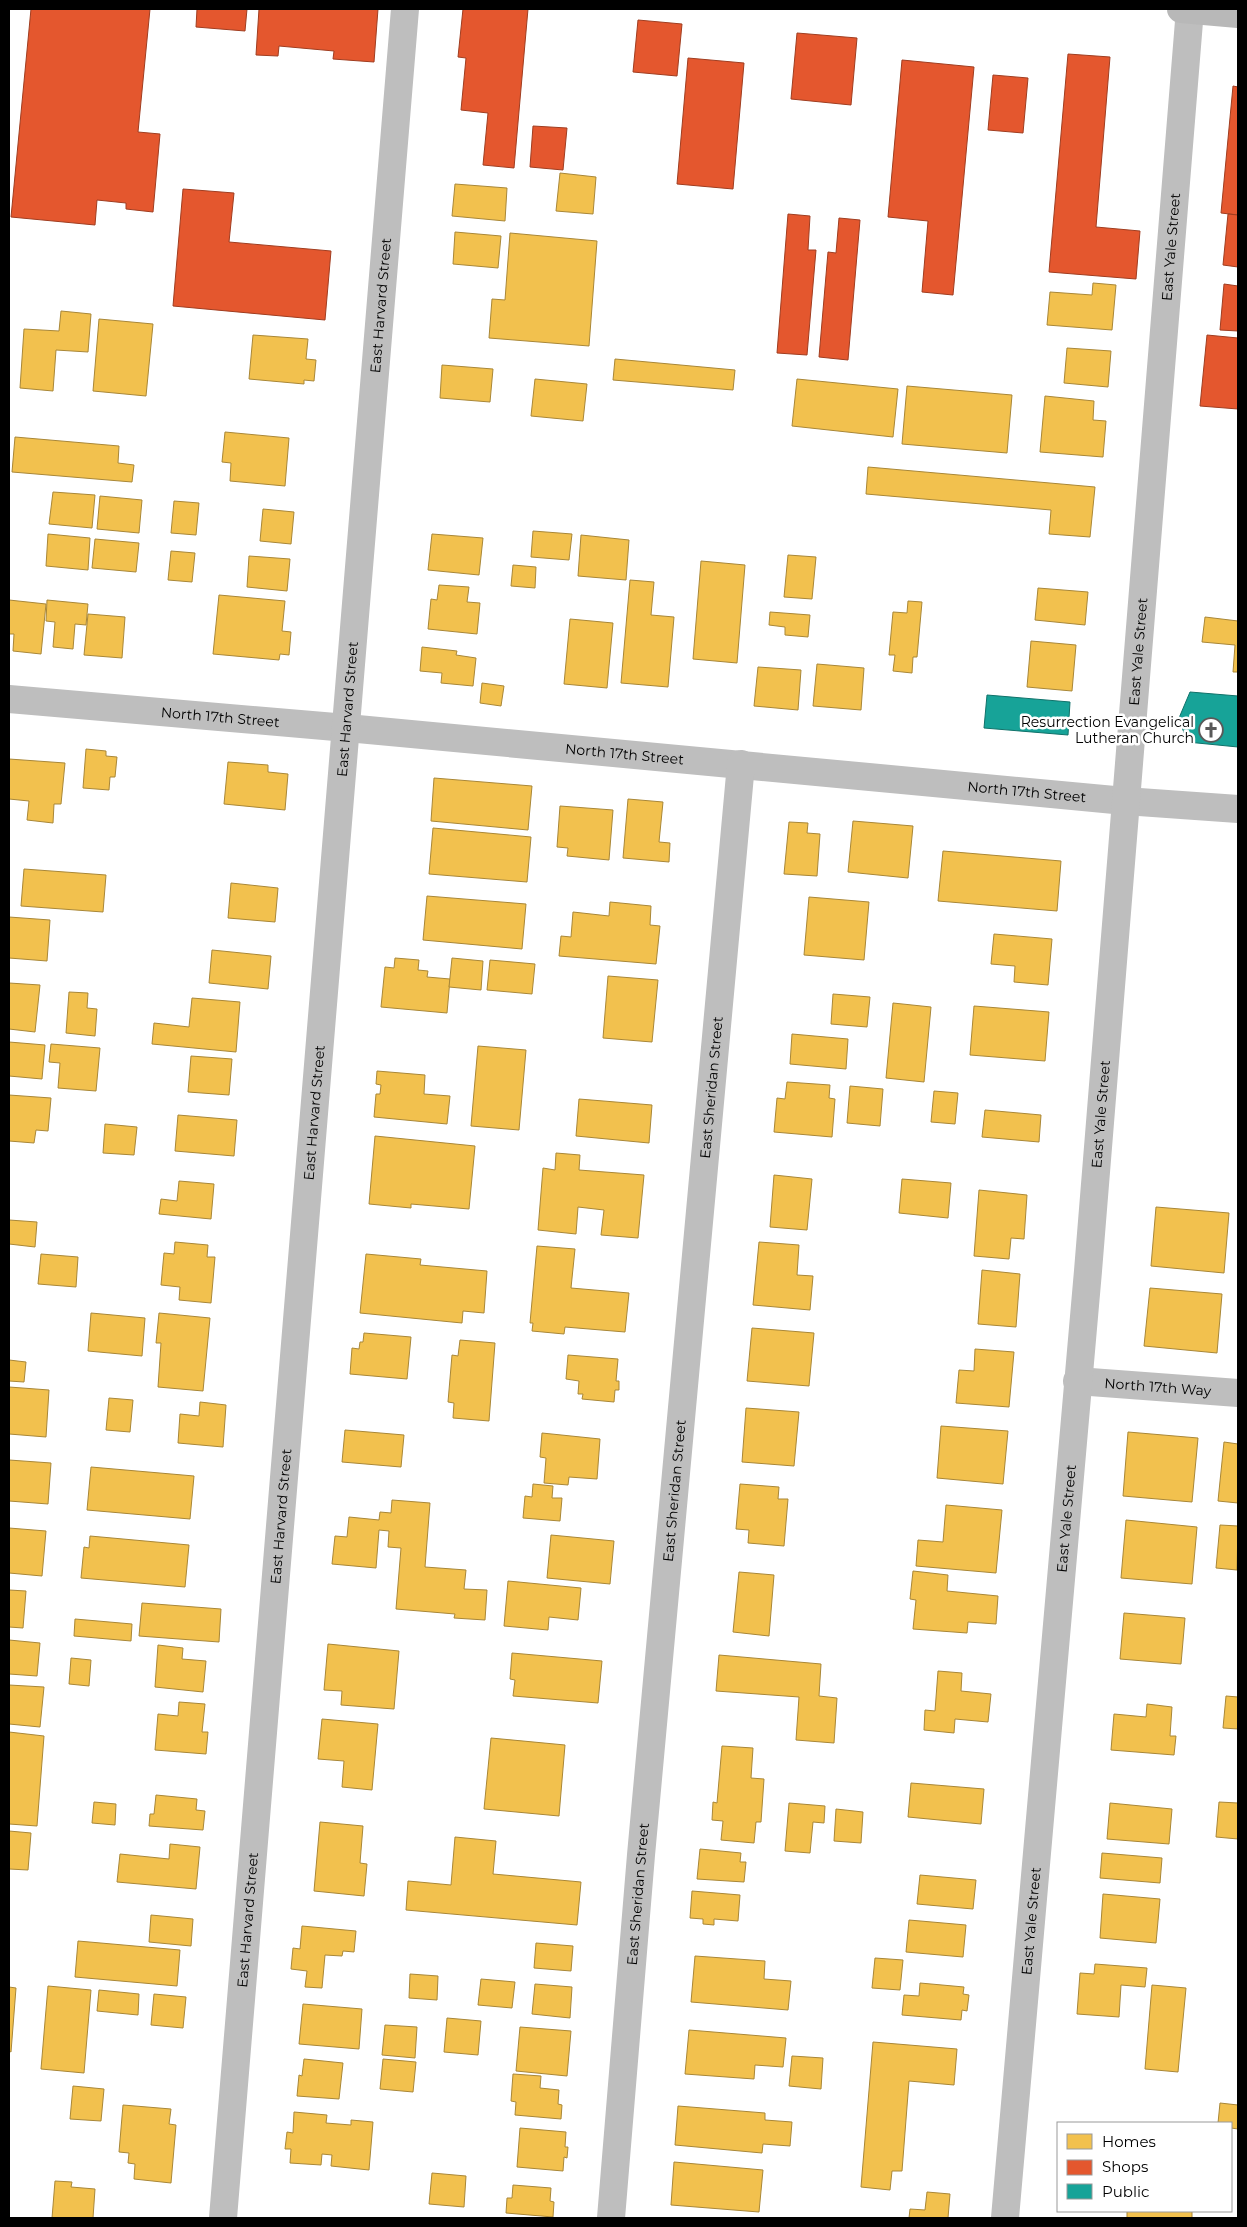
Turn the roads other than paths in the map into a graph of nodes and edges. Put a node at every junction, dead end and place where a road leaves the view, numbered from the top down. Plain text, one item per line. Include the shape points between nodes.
1 (406, 9) edge
2 (1186, 9) edge
3 (1238, 14) edge
4 (9, 699) edge
5 (347, 728) junction
6 (741, 764) junction
7 (1125, 801) junction
8 (1238, 809) edge
9 (1077, 1381) junction
10 (1238, 1393) edge
11 (223, 2218) edge
12 (611, 2218) edge
13 (1005, 2218) edge

1 - 5 street, East Harvard Street
2 - 3 main road
2 - 7 street, East Yale Street
4 - 5 street, North 17th Street
5 - 6 street, North 17th Street
5 - 11 street, East Harvard Street
6 - 7 street, North 17th Street
6 - 12 street, East Sheridan Street
7 - 8 street, North 17th Street
7 - 9 street, East Yale Street
9 - 10 street, North 17th Way
9 - 13 street, East Yale Street

